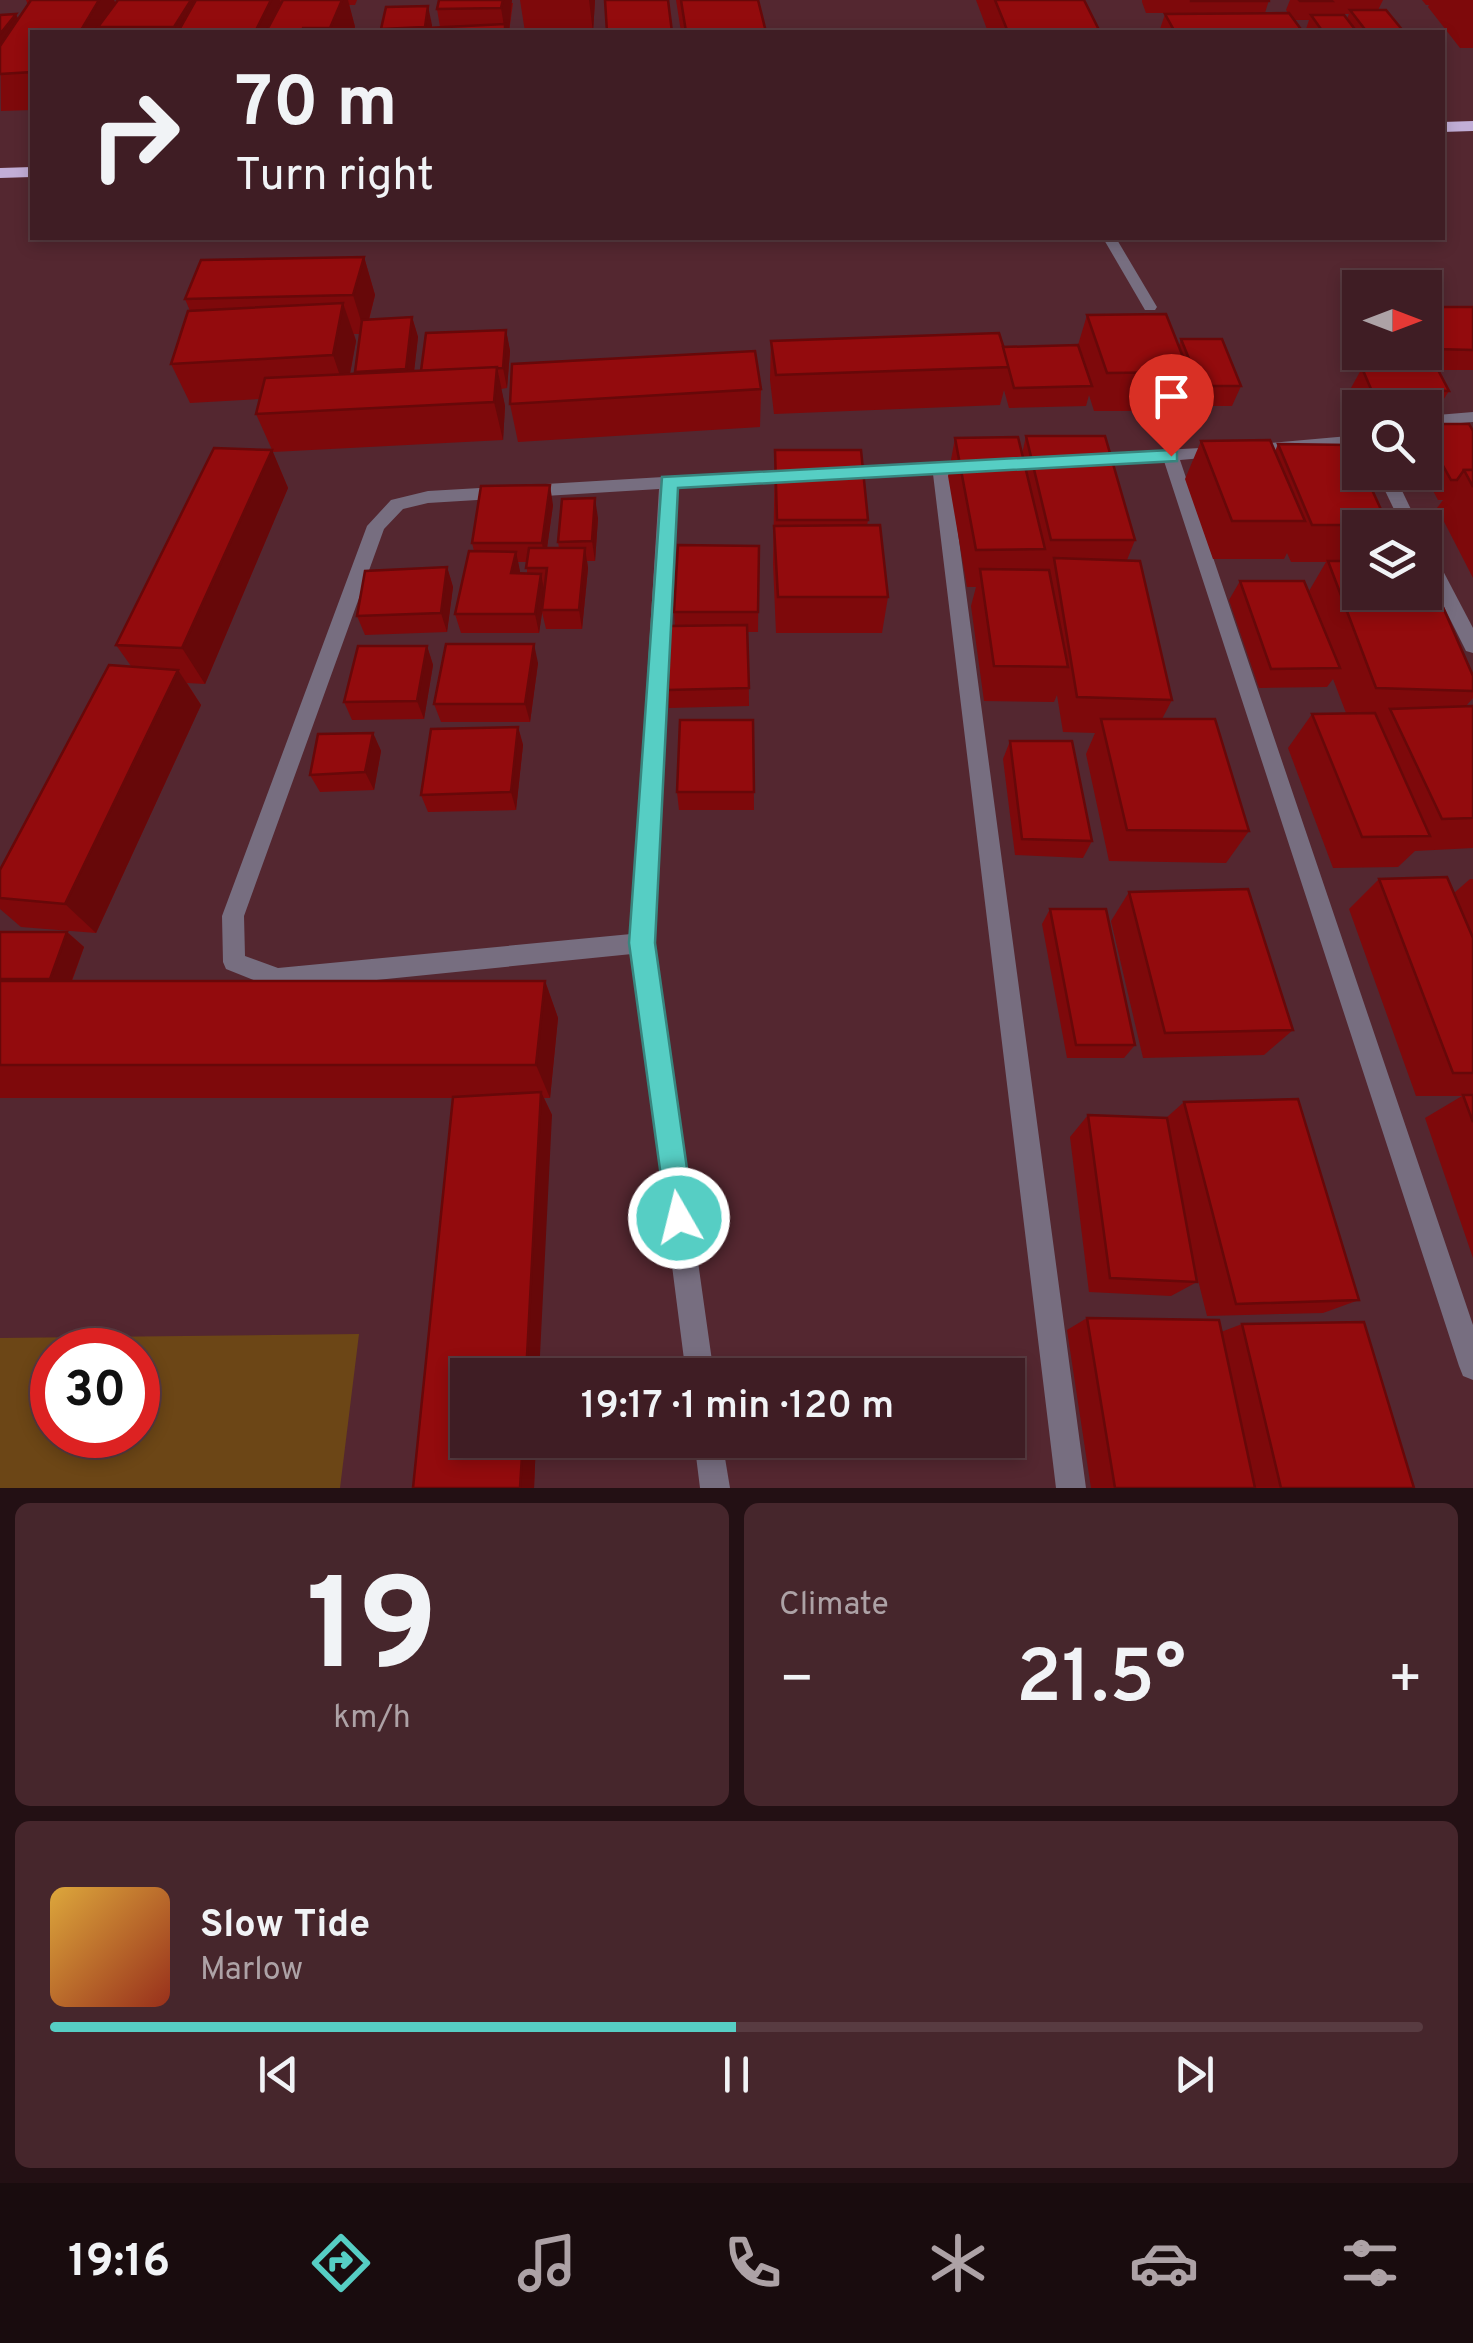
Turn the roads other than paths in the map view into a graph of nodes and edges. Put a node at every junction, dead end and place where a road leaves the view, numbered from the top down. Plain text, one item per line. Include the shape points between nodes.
1 (1473, 126) edge
2 (1445, 127) edge
3 (30, 172) edge
4 (0, 173) edge
5 (1111, 240) edge
6 (1150, 307) dead end
7 (1473, 417) edge
8 (1442, 419) edge
9 (1342, 442) edge
10 (1171, 456) junction
11 (1075, 461) edge
12 (998, 465) edge
13 (941, 468) junction
14 (668, 482) junction
15 (1442, 585) edge
16 (1473, 646) edge
17 (642, 943) junction
18 (698, 1358) edge
19 (1473, 1366) edge
20 (711, 1458) edge
21 (715, 1488) edge
22 (1071, 1488) edge

1 - 2 highway
3 - 4 highway
5 - 6 street
7 - 8 street
9 - 10 street
10 - 11 street
10 - 19 street
12 - 13 street
13 - 14 street
13 - 22 street
14 - 17 street
14 - 17 street via 397,504 376,526 233,916 234,962 278,979
15 - 16 street
17 - 18 street
20 - 21 street

